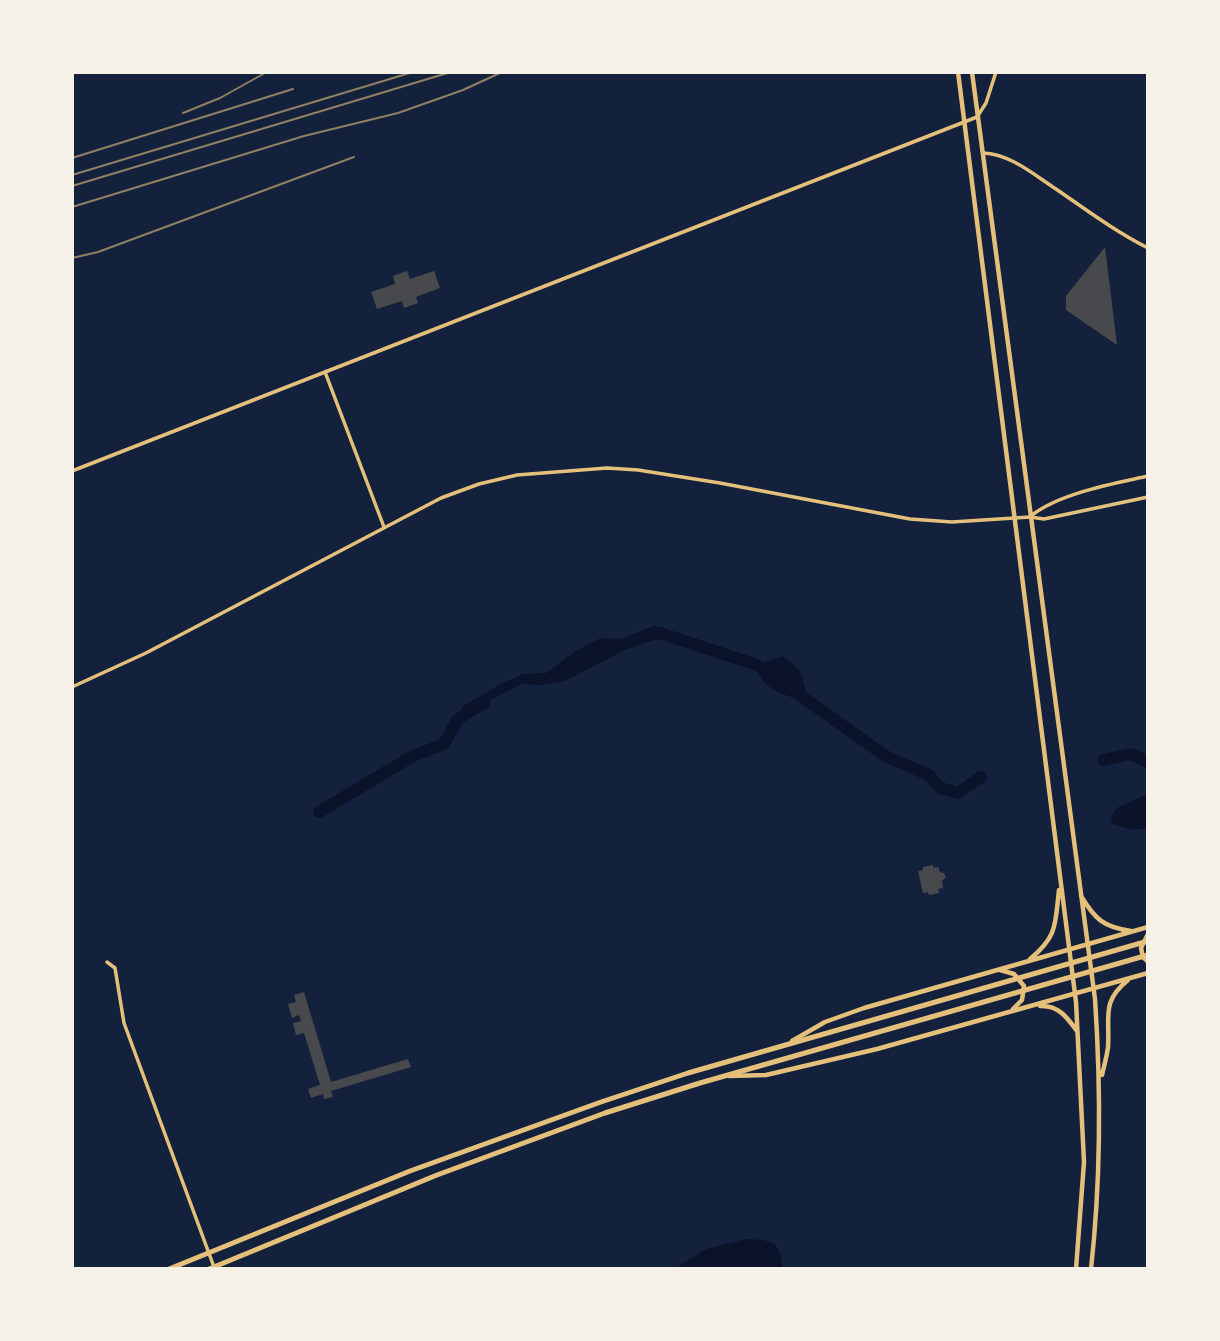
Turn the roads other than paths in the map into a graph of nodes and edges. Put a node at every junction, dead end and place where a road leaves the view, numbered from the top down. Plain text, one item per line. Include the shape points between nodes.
1 (958, 72) edge
2 (972, 72) edge
3 (996, 72) edge
4 (977, 117) junction
5 (965, 121) junction
6 (983, 153) junction
7 (1148, 248) edge
8 (325, 372) junction
9 (72, 471) edge
10 (1148, 477) edge
11 (1148, 496) edge
12 (1030, 517) junction
13 (1014, 519) junction
14 (384, 527) junction
15 (72, 687) edge
16 (1060, 882) junction
17 (1080, 894) junction
18 (1148, 927) edge
19 (1135, 932) junction
20 (1148, 934) edge
21 (1148, 941) edge
22 (1087, 944) junction
23 (1069, 949) junction
24 (1148, 955) edge
25 (107, 962) dead end
26 (1026, 962) junction
27 (1148, 962) edge
28 (998, 970) junction
29 (1148, 973) edge
30 (1129, 979) junction
31 (1093, 987) junction
32 (1075, 993) junction
33 (1026, 1007) junction
34 (1009, 1012) junction
35 (1077, 1031) junction
36 (786, 1045) junction
37 (728, 1076) junction
38 (1100, 1082) junction
39 (209, 1253) junction
40 (212, 1268) edge
41 (169, 1269) edge
42 (1076, 1269) edge
43 (1091, 1269) edge

1 - 5 main road
2 - 4 main road
3 - 4 street
4 - 5 street
4 - 6 main road
5 - 8 street
5 - 13 main road
6 - 7 street via 996,153 1032,173
6 - 12 main road
8 - 9 street
8 - 14 street
10 - 12 street via 1106,485 1043,507
11 - 12 street via 1044,519
12 - 13 street
12 - 17 main road
13 - 14 street via 921,521 660,473 591,468 533,472 479,484
13 - 16 main road
14 - 15 street via 146,653
16 - 23 main road
16 - 26 main road via 1051,938
17 - 19 main road via 1105,925
17 - 22 main road
18 - 19 main road
19 - 22 main road
20 - 27 main road via 1141,948
21 - 36 main road
22 - 23 main road
22 - 31 main road
23 - 26 main road
23 - 32 main road
24 - 37 main road
25 - 39 street via 115,968 124,1023
26 - 28 main road
28 - 34 main road via 1014,974 1024,986 1022,1000
28 - 36 main road via 825,1022
29 - 30 main road
30 - 31 main road
30 - 38 main road via 1117,988 1108,1008 1108,1049
31 - 32 main road
31 - 38 main road
32 - 33 main road
32 - 35 main road
33 - 34 main road
33 - 35 main road via 1055,1008
34 - 37 main road via 765,1075
35 - 42 main road via 1084,1162
36 - 39 main road via 554,1118
37 - 40 main road via 605,1113 449,1171
38 - 43 main road via 1098,1210
39 - 40 street
39 - 41 main road

